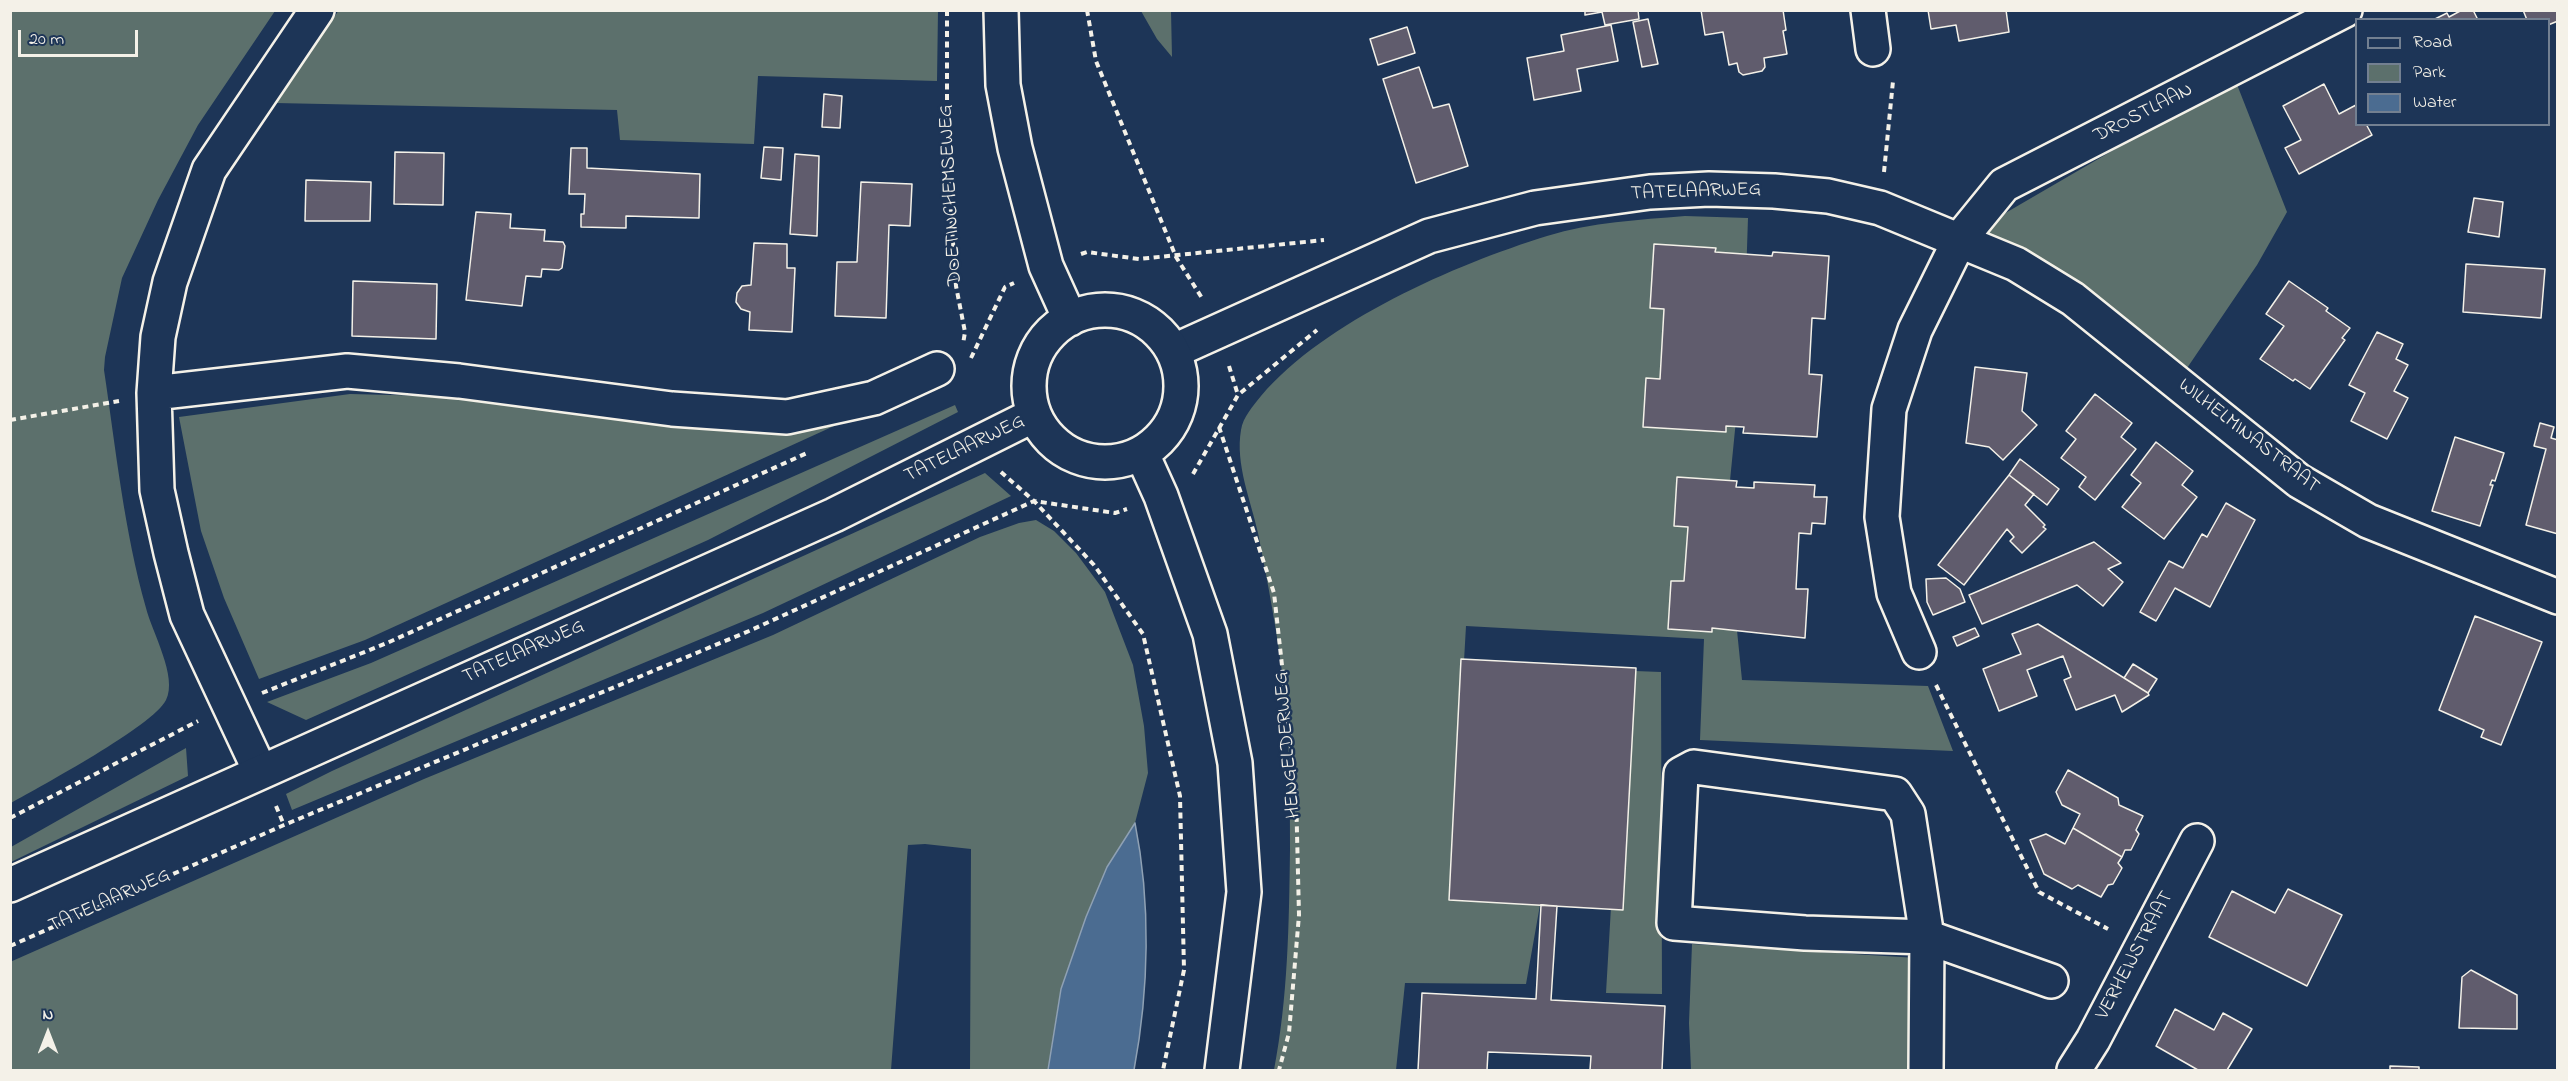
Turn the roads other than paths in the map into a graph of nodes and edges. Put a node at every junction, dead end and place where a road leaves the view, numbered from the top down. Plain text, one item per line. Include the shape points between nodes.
1 (317, 10) edge
2 (1001, 10) edge
3 (1868, 10) edge
4 (2345, 10) edge
5 (1873, 49) road end
6 (1960, 239) junction
7 (1070, 319) junction
8 (1174, 351) junction
9 (950, 362) road end
10 (154, 393) junction
11 (1034, 415) junction
12 (1142, 454) junction
13 (2558, 597) edge
14 (1920, 652) road end
15 (260, 771) junction
16 (2197, 841) dead end
17 (10, 885) edge
18 (1927, 937) junction
19 (2051, 981) dead end
20 (1222, 1071) edge
21 (1926, 1071) edge
22 (2074, 1071) edge

1 - 10 street via 209,170 170,282 158,337
2 - 7 street via 1003,85 1015,148 1046,266
3 - 5 street
4 - 6 street, DROSTLAAN via 2004,185
6 - 8 street, TATELAARWEG via 1880,208 1828,196 1774,191 1650,192 1535,208 1429,236
6 - 13 street, WILHELMINASTRAAT via 2016,264 2073,299 2298,481 2368,521
6 - 14 street, DROSTLAAN via 1915,330 1889,409 1882,517 1894,593
7 - 8 street via 1108,310 1128,314 1146,321
7 - 11 street via 1052,332 1038,350 1030,371
8 - 12 street via 1182,380 1179,409 1165,435
9 - 10 street via 874,398 787,417 672,409 459,381 347,371
10 - 15 street via 157,490 187,615
11 - 12 street via 1047,437 1075,456 1092,462 1117,462
11 - 15 street, TATELAARWEG via 834,515
12 - 20 street via 1210,634 1235,763 1244,892
15 - 17 street, TATELAARWEG
16 - 22 street, VERHEIJSTRAAT
18 - 18 street via 1674,923 1681,774 1694,767 1895,794 1908,814
18 - 19 street
18 - 21 street

